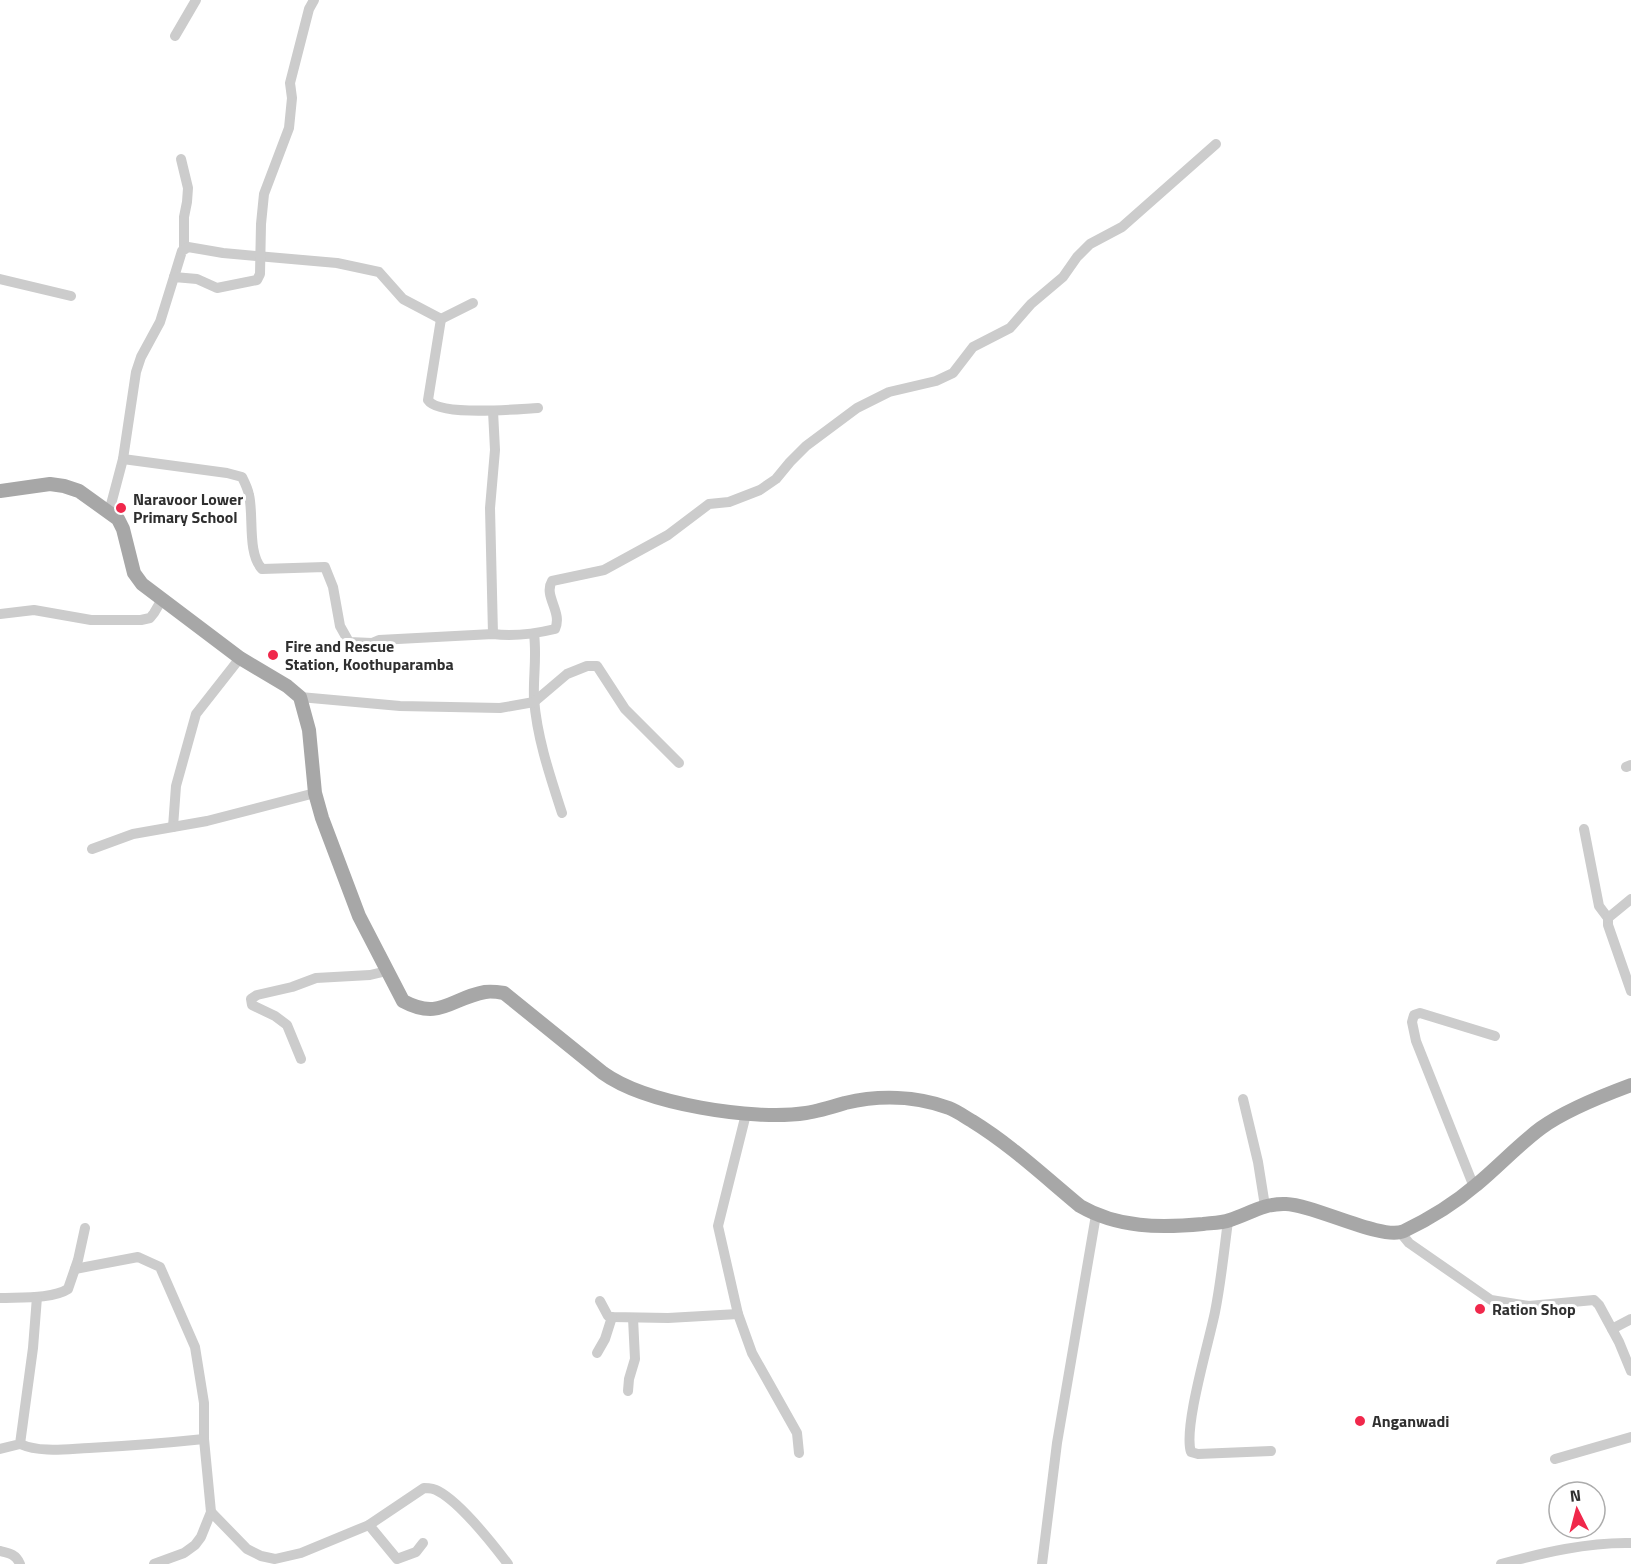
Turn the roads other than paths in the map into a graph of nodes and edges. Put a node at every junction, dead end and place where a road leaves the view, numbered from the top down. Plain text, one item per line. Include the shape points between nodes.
1 (196, 0) edge
2 (314, 0) edge
3 (175, 36) dead end
4 (1216, 144) dead end
5 (182, 159) dead end
6 (184, 248) junction
7 (261, 256) junction
8 (174, 277) junction
9 (0, 279) edge
10 (71, 296) dead end
11 (473, 303) dead end
12 (441, 319) junction
13 (538, 408) dead end
14 (494, 411) junction
15 (123, 459) junction
16 (0, 491) edge
17 (109, 512) junction
18 (161, 601) junction
19 (0, 614) edge
20 (493, 634) junction
21 (534, 634) junction
22 (240, 658) junction
23 (300, 697) junction
24 (534, 702) junction
25 (679, 763) dead end
26 (315, 793) junction
27 (562, 813) dead end
28 (173, 826) junction
29 (1584, 829) dead end
30 (92, 849) dead end
31 (1631, 899) edge
32 (1608, 918) junction
33 (387, 971) junction
34 (1631, 991) edge
35 (1495, 1036) dead end
36 (301, 1059) dead end
37 (1631, 1085) edge
38 (1243, 1100) dead end
39 (746, 1114) junction
40 (1474, 1187) junction
41 (1265, 1206) junction
42 (1096, 1215) junction
43 (1228, 1221) junction
44 (85, 1228) dead end
45 (1400, 1232) junction
46 (75, 1269) junction
47 (37, 1297) junction
48 (0, 1298) edge
49 (600, 1300) dead end
50 (738, 1314) junction
51 (612, 1317) junction
52 (633, 1318) junction
53 (1631, 1319) edge
54 (1612, 1329) junction
55 (597, 1353) dead end
56 (1631, 1371) edge
57 (628, 1391) dead end
58 (1631, 1437) edge
59 (204, 1439) junction
60 (20, 1444) junction
61 (0, 1449) edge
62 (1271, 1451) dead end
63 (800, 1453) dead end
64 (1555, 1459) dead end
65 (211, 1512) junction
66 (369, 1525) junction
67 (423, 1543) dead end
68 (1631, 1543) edge
69 (0, 1551) edge
70 (20, 1564) edge
71 (154, 1564) edge
72 (508, 1564) edge
73 (1042, 1564) edge
74 (1501, 1564) edge

1 - 3 street
2 - 7 street via 290,83 289,128 264,194
4 - 21 street via 1122,227 1090,244 1063,277 1010,328 973,347 952,373 936,381 889,392 857,408 806,446 776,479 760,490 729,502 709,504 668,535 604,570 552,581 549,586 558,619 555,629
5 - 6 street via 188,188
6 - 7 street
6 - 8 street
7 - 8 street via 257,280 217,288 197,279
7 - 12 street via 337,263 379,272 403,299
8 - 15 street via 160,322 136,372
9 - 10 street
11 - 12 street
12 - 14 street via 428,400 444,409
13 - 14 street
14 - 20 street via 490,508
15 - 17 street
15 - 20 street via 242,477 249,494 258,565 271,570 325,567 340,626 350,642
16 - 17 main road via 50,484 64,486 79,491
17 - 18 main road via 123,529 134,573
18 - 19 street via 150,618 141,620 91,620 34,610
18 - 22 main road
20 - 21 street
21 - 24 street
22 - 23 main road
22 - 28 street via 196,714 176,786
23 - 24 street via 400,706 500,708
23 - 26 main road via 309,730
24 - 25 street via 567,674 597,666 625,709
24 - 27 street via 544,755
26 - 28 street
26 - 33 main road via 359,916
28 - 30 street via 133,834
29 - 32 street via 1599,906
31 - 32 street
32 - 34 street
33 - 36 street via 316,978 251,999 252,1005 286,1025
33 - 39 main road via 403,1001 416,1008 427,1011 444,1007 487,991 504,993 616,1083 671,1101
35 - 40 street via 1420,1013 1414,1015 1412,1022
37 - 40 main road via 1600,1096 1542,1127
38 - 41 street
39 - 42 main road via 803,1114 890,1097 950,1108 988,1131
39 - 50 street via 718,1226
40 - 45 main road
41 - 43 main road
41 - 45 main road via 1287,1204 1384,1232
42 - 43 main road via 1133,1225 1172,1227
42 - 73 street via 1057,1443
43 - 62 street via 1216,1309 1188,1443 1191,1452 1198,1454
44 - 46 street
45 - 54 street via 1409,1243 1491,1300 1529,1306 1594,1300
46 - 47 street via 64,1292
46 - 59 street via 138,1257 160,1267 195,1347 204,1403
47 - 48 street
47 - 60 street
49 - 51 street
50 - 52 street
50 - 63 street via 752,1353 797,1433
51 - 52 street
51 - 55 street
52 - 57 street via 635,1359
53 - 54 street
54 - 56 street
58 - 64 street
59 - 60 street via 55,1449 31,1449
59 - 65 street
60 - 61 street
65 - 66 street via 247,1549 275,1559
65 - 71 street via 195,1545
66 - 67 street via 397,1559 416,1552
66 - 72 street via 424,1488 437,1490 462,1510
68 - 74 street via 1551,1552
69 - 70 street via 10,1553

